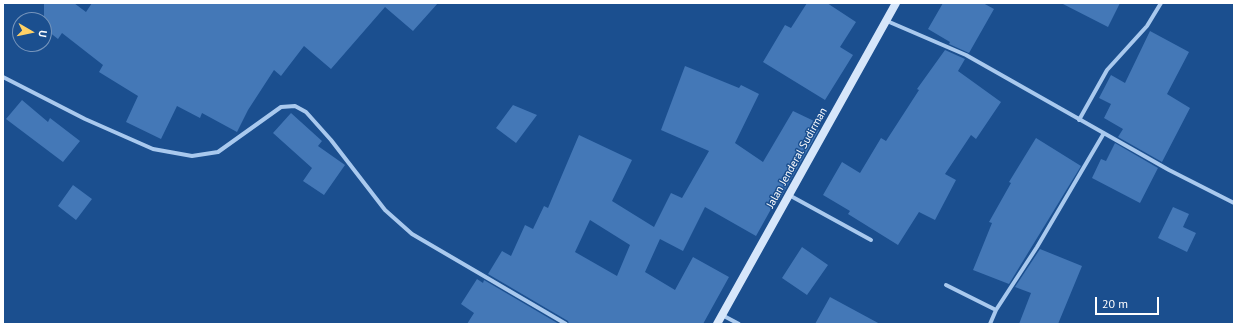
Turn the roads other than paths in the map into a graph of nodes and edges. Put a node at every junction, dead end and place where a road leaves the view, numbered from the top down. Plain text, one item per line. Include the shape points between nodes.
1 (896, 3) edge
2 (1161, 3) edge
3 (886, 20) junction
4 (3, 77) edge
5 (1080, 120) junction
6 (1104, 133) junction
7 (789, 195) junction
8 (1234, 203) edge
9 (871, 240) dead end
10 (946, 285) dead end
11 (996, 310) junction
12 (722, 315) junction
13 (566, 324) edge
14 (717, 324) edge
15 (739, 324) edge
16 (990, 324) edge

1 - 3 main road, Jalan Jenderal Sudirman
2 - 5 street via 1147,26 1107,70
3 - 5 street via 966,55
3 - 7 main road, Jalan Jenderal Sudirman
4 - 13 street via 85,119 153,149 192,156 218,152 281,107 295,106 306,112 331,140 384,210 412,234
5 - 6 street
6 - 8 street
6 - 11 street via 1037,247
7 - 9 street
7 - 12 main road, Jalan Jenderal Sudirman
10 - 11 street
11 - 16 street
12 - 14 main road, Jalan Jenderal Sudirman
12 - 15 street

